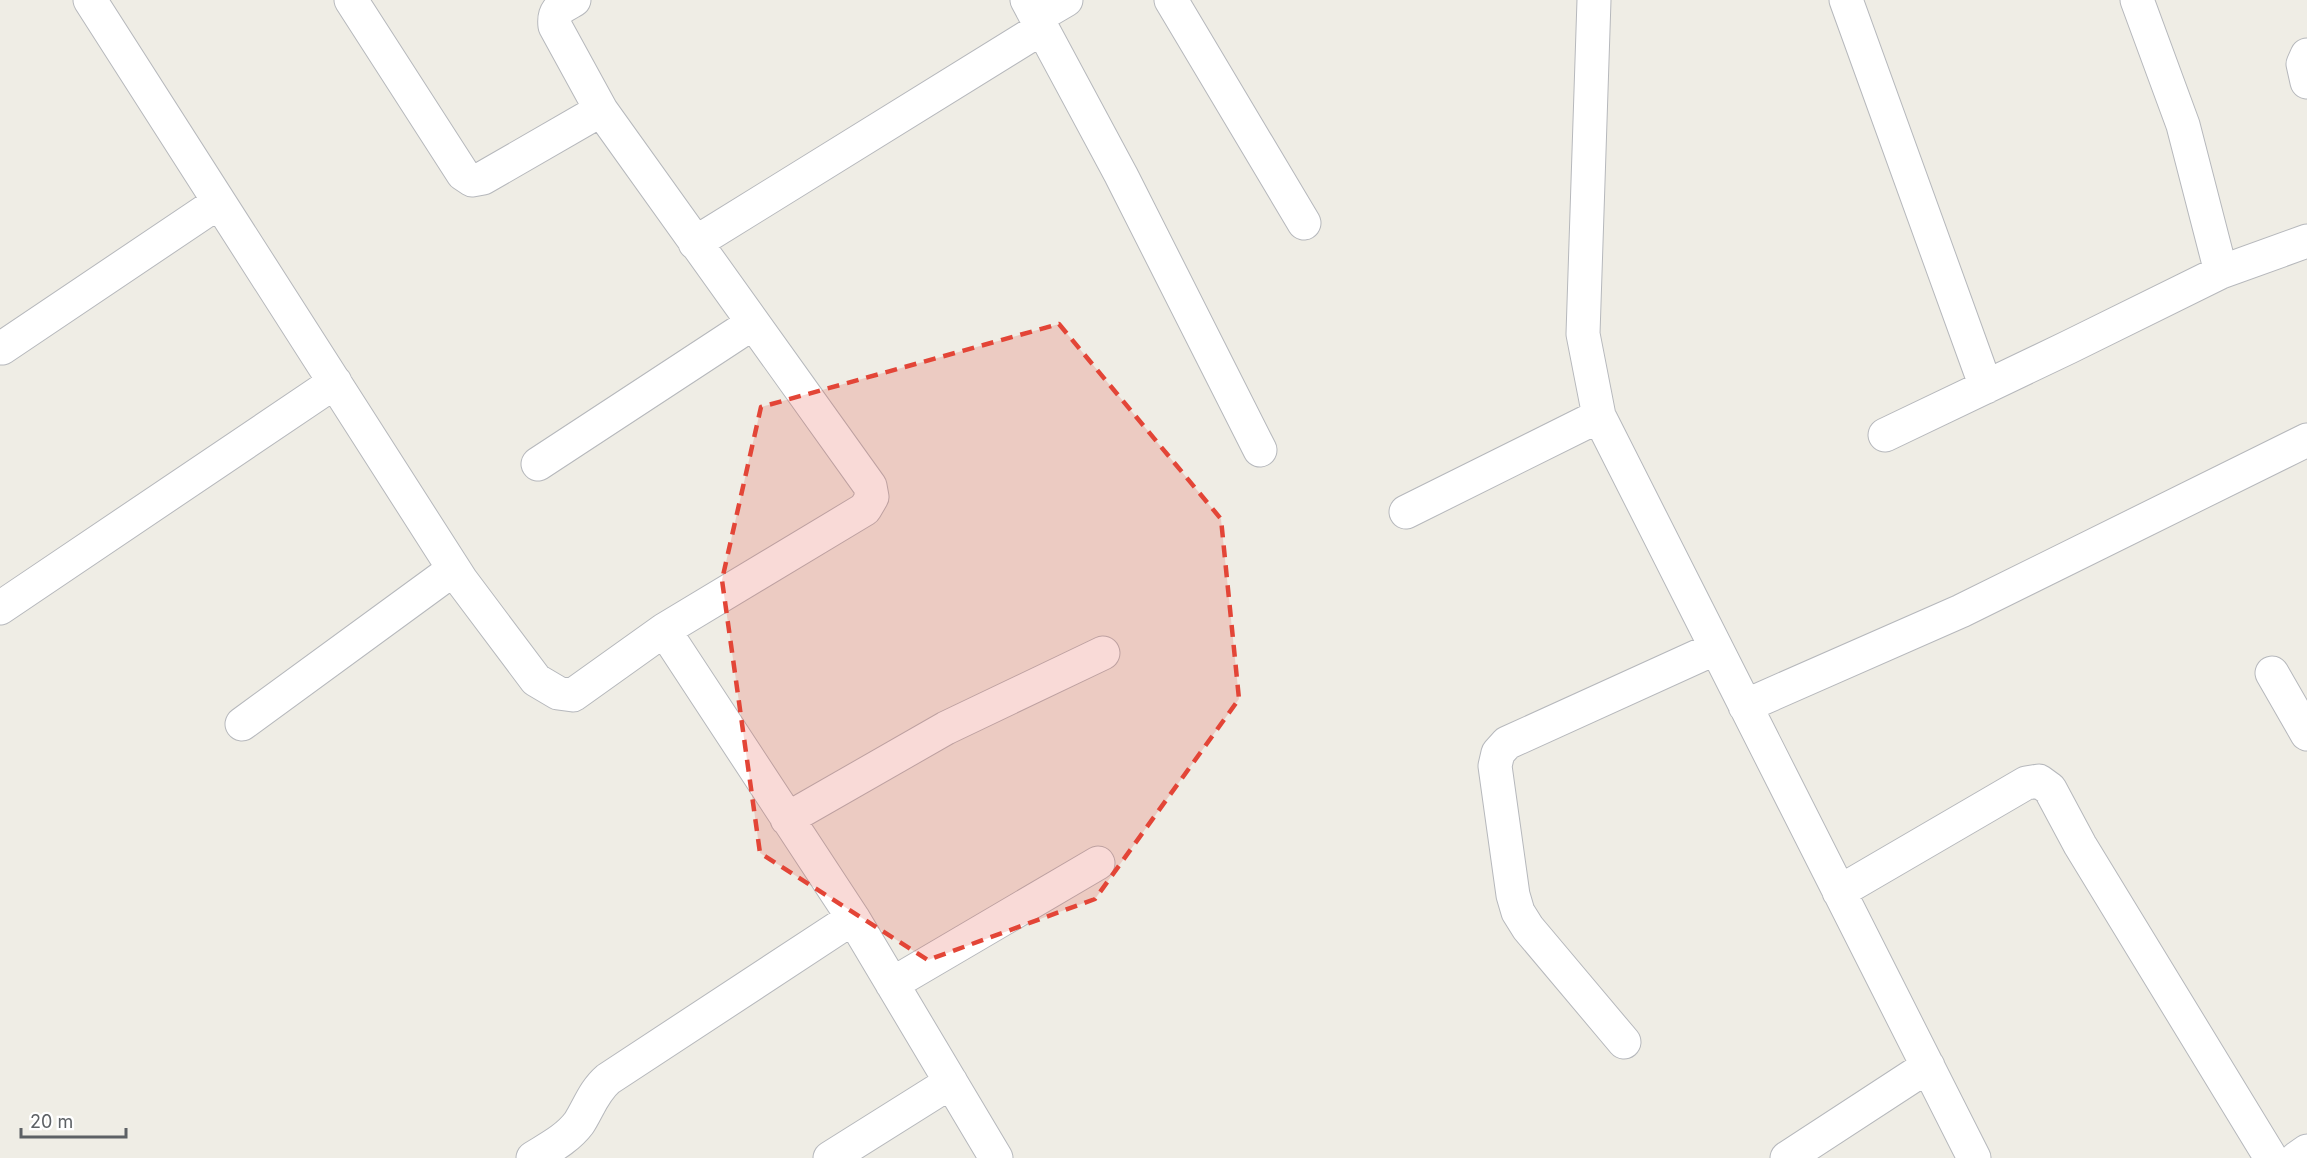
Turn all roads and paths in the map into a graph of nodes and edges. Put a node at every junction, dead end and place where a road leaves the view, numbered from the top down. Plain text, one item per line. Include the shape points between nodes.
1 (90, 0) edge
2 (351, 0) edge
3 (574, 0) edge
4 (1066, 0) edge
5 (1171, 0) edge
6 (1846, 0) edge
7 (2137, 0) edge
8 (1599, 2) edge
9 (1035, 15) edge
10 (2307, 55) edge
11 (2307, 82) edge
12 (601, 111) junction
13 (219, 202) junction
14 (1304, 223) dead end
15 (2307, 241) edge
16 (695, 243) junction
17 (2221, 272) junction
18 (753, 323) junction
19 (2, 348) dead end
20 (334, 382) junction
21 (1986, 387) junction
22 (1599, 416) junction
23 (1885, 435) dead end
24 (2307, 440) edge
25 (1260, 450) dead end
26 (538, 464) dead end
27 (1406, 512) dead end
28 (454, 569) junction
29 (0, 608) edge
30 (664, 630) junction
31 (1716, 648) junction
32 (1103, 653) dead end
33 (2272, 673) dead end
34 (1745, 706) junction
35 (242, 724) dead end
36 (2307, 734) edge
37 (787, 819) junction
38 (1098, 863) dead end
39 (1839, 892) junction
40 (853, 918) junction
41 (892, 984) junction
42 (1624, 1042) dead end
43 (1928, 1066) junction
44 (951, 1082) junction
45 (2307, 1151) edge
46 (533, 1158) edge
47 (830, 1158) edge
48 (996, 1158) edge
49 (1787, 1158) edge
50 (1974, 1158) edge
51 (2271, 1158) edge
52 (2298, 1158) edge

1 - 13 street
2 - 12 street via 463,174 472,180 483,178
3 - 12 street via 559,9 554,16 555,26
4 - 9 street
5 - 14 street
6 - 21 street
7 - 17 street via 2183,125
8 - 22 street via 1583,334
9 - 16 street
9 - 25 street
10 - 11 street via 2303,64
12 - 16 street
13 - 19 street
13 - 20 street
15 - 17 street
16 - 18 street
17 - 21 street
18 - 26 street
18 - 30 street via 870,486 872,497 865,509
20 - 28 street
20 - 29 street
21 - 23 street
22 - 27 street
22 - 31 street
24 - 34 street via 1961,611
28 - 30 street via 536,680 558,693 573,694
28 - 35 street
30 - 37 street
31 - 34 street
31 - 42 street via 1507,743 1498,753 1495,766 1518,912
32 - 37 street via 946,728
33 - 36 street
34 - 39 street
37 - 40 street
38 - 41 street
39 - 43 street
39 - 51 street via 2026,783 2039,781 2050,789 2080,845
40 - 41 street
40 - 46 street via 608,1078 598,1087 571,1131
41 - 44 street
43 - 49 street
43 - 50 street
44 - 47 street
44 - 48 street
45 - 52 street

